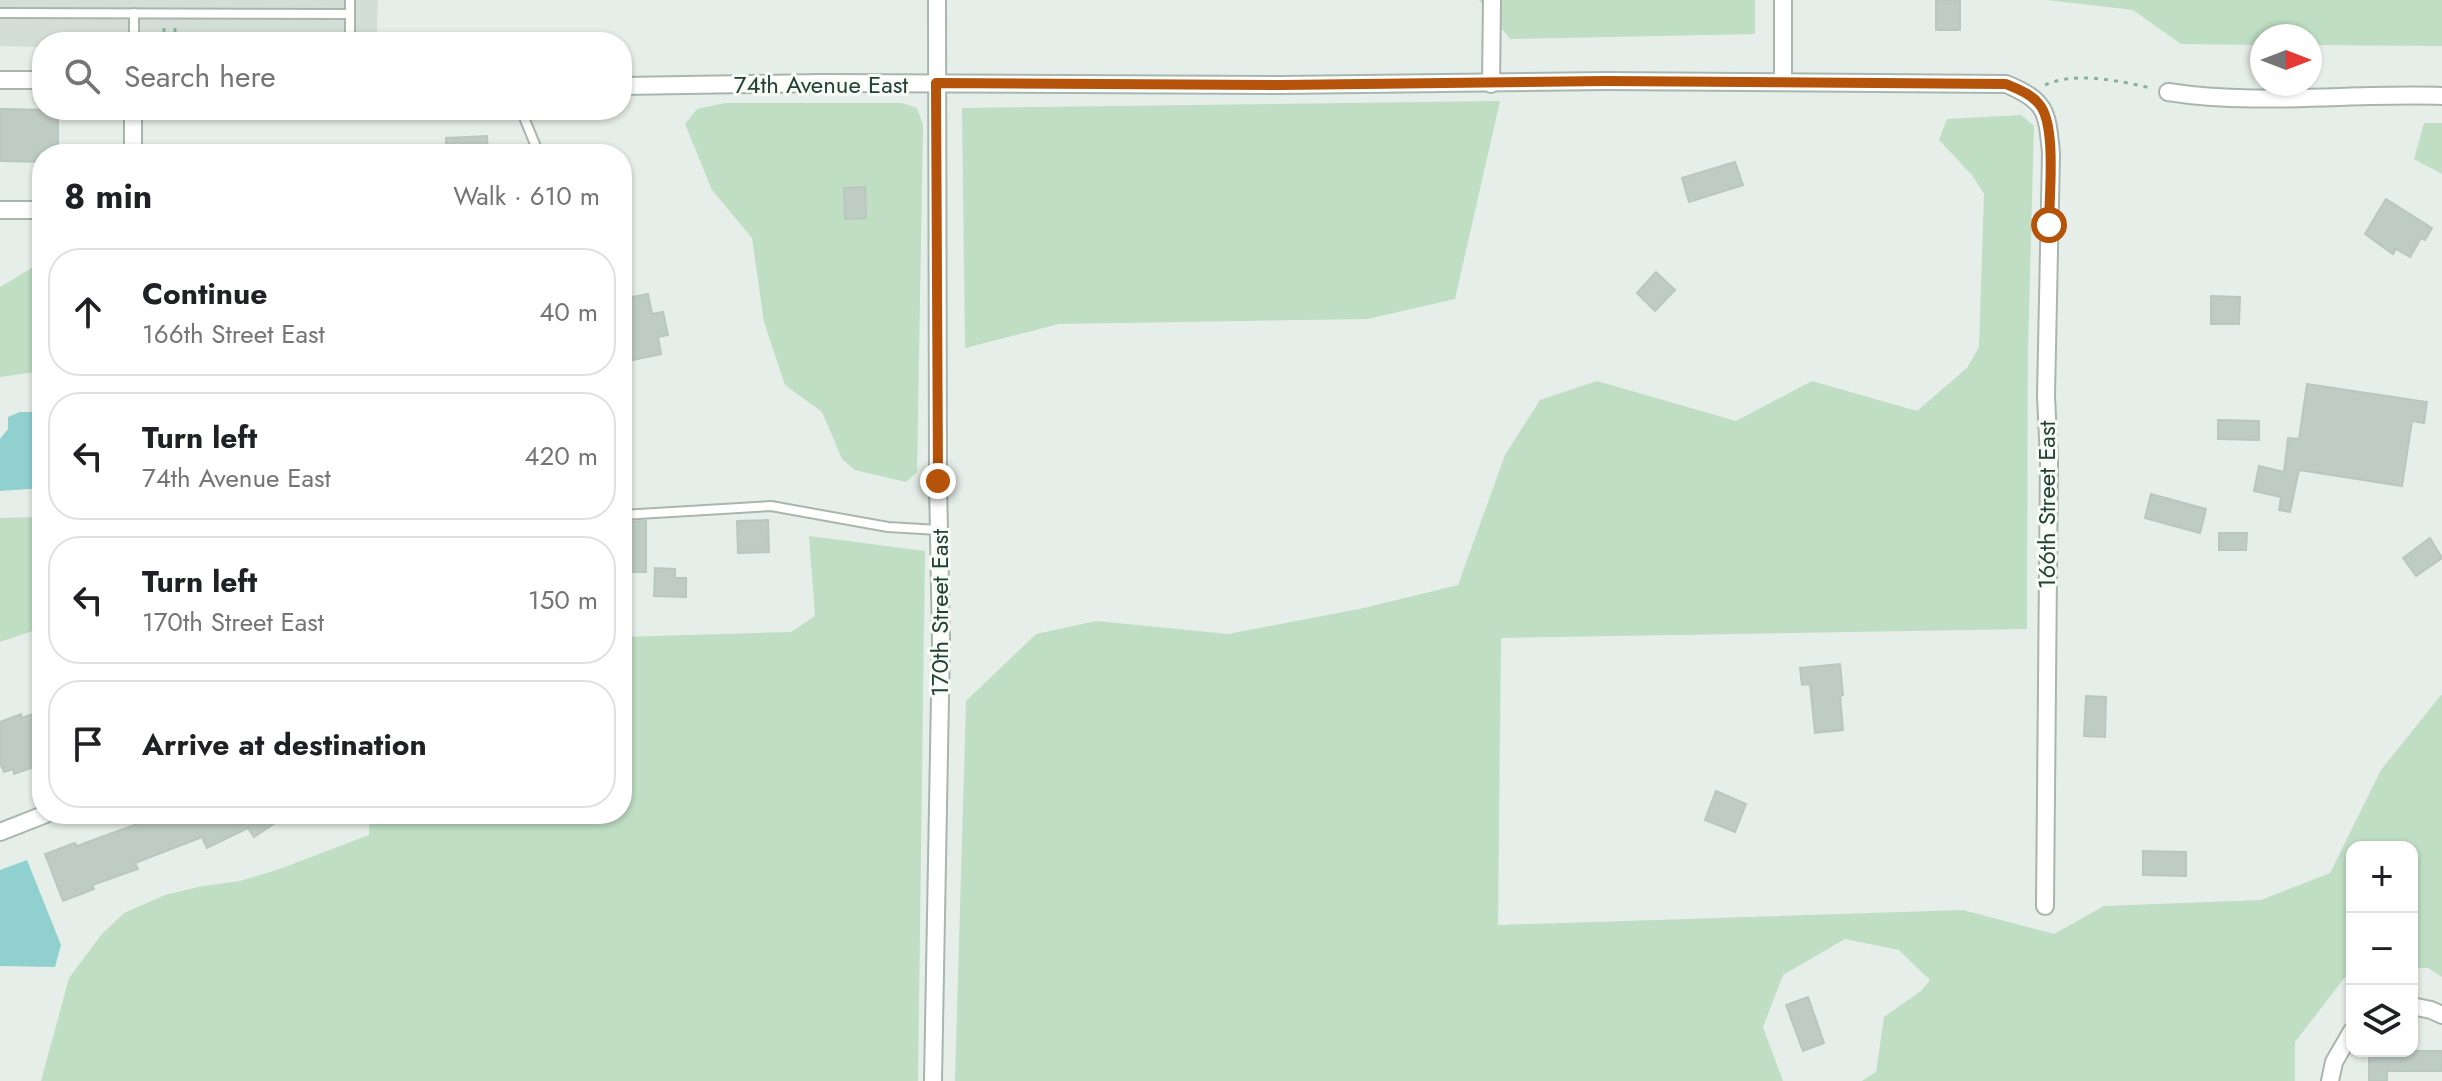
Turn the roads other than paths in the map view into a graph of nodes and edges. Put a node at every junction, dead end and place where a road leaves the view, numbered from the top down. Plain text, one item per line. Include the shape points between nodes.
1 (350, 0) edge
2 (937, 0) edge
3 (1492, 0) edge
4 (1783, 0) edge
5 (0, 13) edge
6 (134, 13) junction
7 (350, 14) junction
8 (134, 32) edge
9 (350, 32) edge
10 (0, 80) edge
11 (32, 80) edge
12 (1783, 82) junction
13 (936, 83) junction
14 (1491, 84) junction
15 (632, 86) edge
16 (2168, 92) road end
17 (2442, 96) edge
18 (2042, 106) joint
19 (133, 120) edge
20 (525, 120) edge
21 (133, 144) edge
22 (535, 144) edge
23 (0, 210) edge
24 (32, 210) edge
25 (632, 514) edge
26 (939, 530) junction
27 (32, 819) edge
28 (0, 832) edge
29 (2045, 906) dead end
30 (2418, 1007) edge
31 (2442, 1015) edge
32 (2346, 1041) edge
33 (933, 1081) edge
34 (2330, 1081) edge

1 - 7 lane
2 - 13 street, 170th Street East
3 - 14 street
4 - 12 street
5 - 6 lane
6 - 7 lane
6 - 8 lane
7 - 9 lane
10 - 11 street
12 - 14 street, 74th Avenue East
12 - 18 street, 74th Avenue East via 2006,84
13 - 14 street, 74th Avenue East
13 - 15 street, 74th Avenue East
13 - 26 street, 170th Street East
16 - 17 street
18 - 29 street, 166th Street East via 2051,153
19 - 21 street
20 - 22 lane
23 - 24 street
25 - 26 lane via 771,506 888,527
26 - 33 street, 170th Street East
27 - 28 street
30 - 31 street
32 - 34 street

